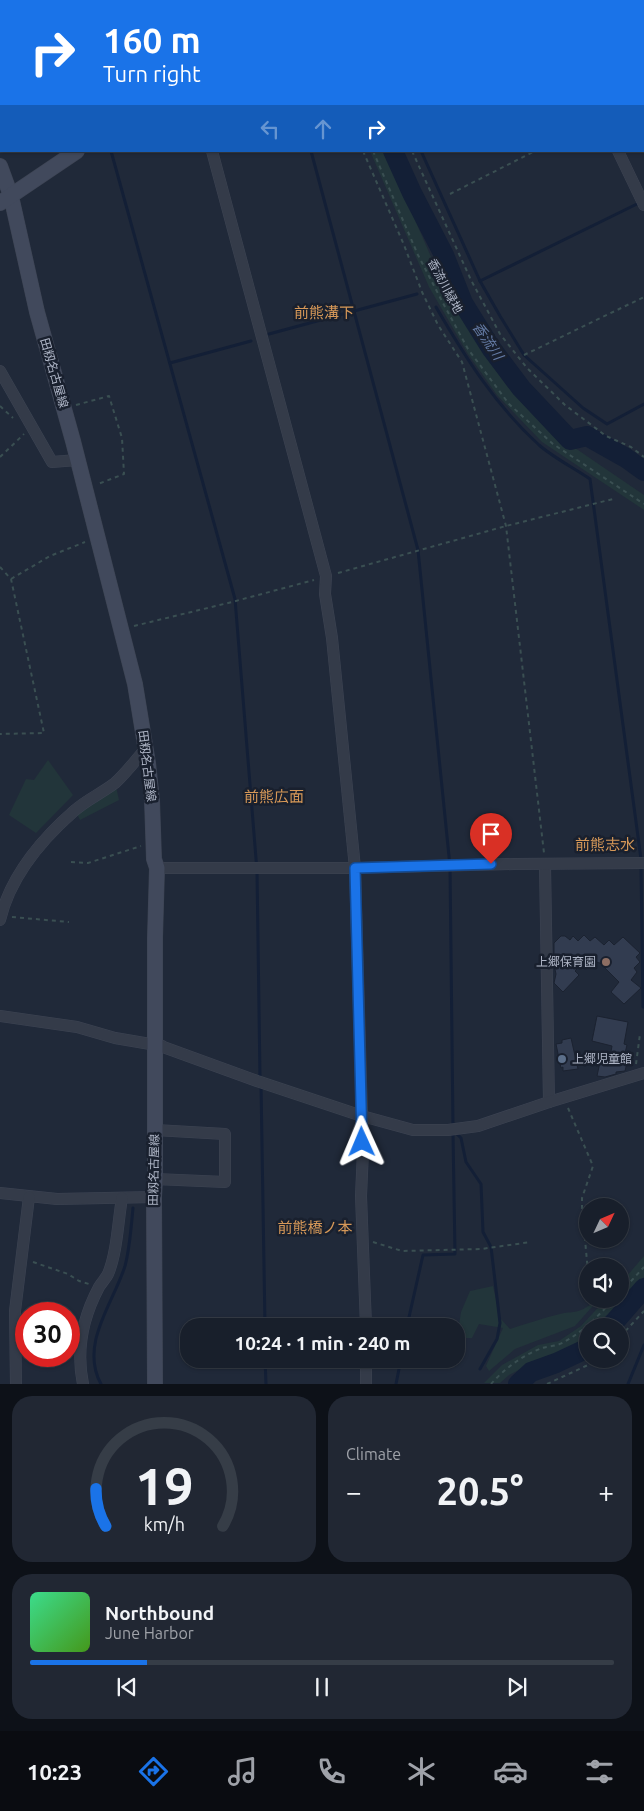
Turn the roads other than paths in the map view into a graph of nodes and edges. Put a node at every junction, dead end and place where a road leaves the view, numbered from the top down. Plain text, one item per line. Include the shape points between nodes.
1 (76, 152) edge
2 (212, 152) edge
3 (618, 152) edge
4 (0, 166) edge
5 (5, 199) edge
6 (644, 205) edge
7 (0, 371) edge
8 (77, 460) junction
9 (146, 748) junction
10 (644, 863) edge
11 (545, 865) junction
12 (157, 868) junction
13 (355, 868) junction
14 (0, 918) edge
15 (0, 1016) edge
16 (155, 1044) junction
17 (639, 1075) edge
18 (548, 1102) junction
19 (362, 1116) junction
20 (155, 1130) junction
21 (155, 1179) junction
22 (0, 1193) edge
23 (28, 1197) junction
24 (154, 1197) junction
25 (122, 1198) junction
26 (366, 1318) edge
27 (366, 1368) edge
28 (16, 1384) edge
29 (83, 1384) edge
30 (154, 1384) edge
31 (366, 1384) edge

1 - 5 main road
2 - 13 street via 326,576
3 - 6 street
4 - 5 main road, 田籾名古屋線
5 - 8 main road, 田籾名古屋線
7 - 8 street via 52,462
8 - 9 main road, 田籾名古屋線 via 135,684
9 - 12 main road, 田籾名古屋線
9 - 14 street via 116,782 74,810 32,855 14,884
10 - 11 street
11 - 13 street
11 - 18 street
12 - 13 street
12 - 16 main road, 田籾名古屋線
13 - 19 street
15 - 16 street via 77,1027 115,1038
16 - 19 street
16 - 20 main road, 田籾名古屋線
17 - 18 street
18 - 19 street via 478,1126 448,1130 413,1130
19 - 26 street via 361,1196
20 - 21 main road, 田籾名古屋線
20 - 21 street via 225,1134 225,1182
21 - 24 main road, 田籾名古屋線
22 - 23 street
23 - 25 street
23 - 28 street via 15,1311
24 - 25 street
24 - 30 main road, 田籾名古屋線
25 - 29 street via 108,1274 82,1331 79,1365
27 - 31 street

